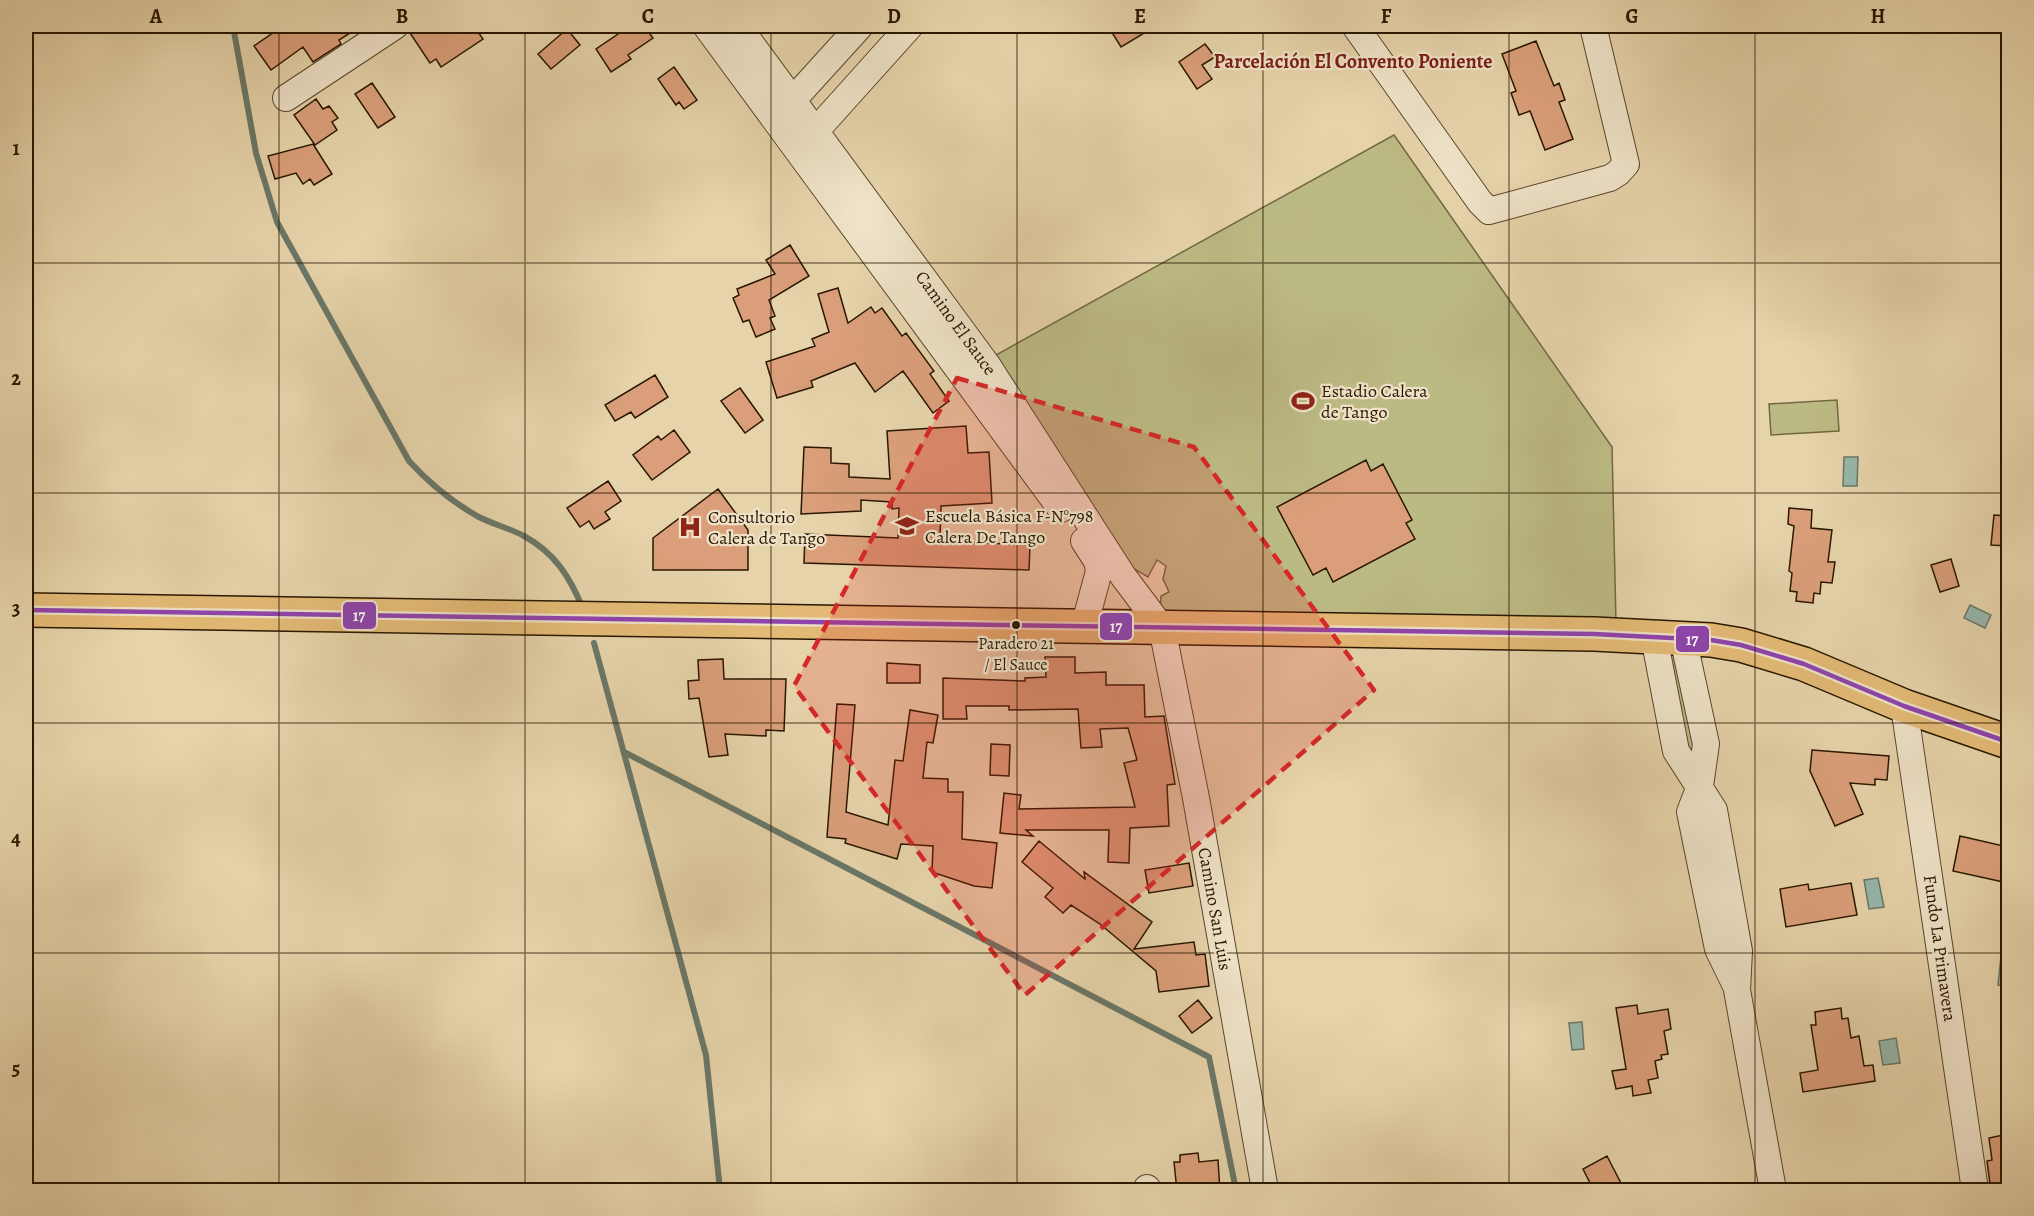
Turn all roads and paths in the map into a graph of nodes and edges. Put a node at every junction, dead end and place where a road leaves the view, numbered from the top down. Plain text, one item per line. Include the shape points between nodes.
1 (395, 26) edge
2 (706, 26) edge
3 (738, 26) edge
4 (861, 26) edge
5 (910, 26) edge
6 (1355, 26) edge
7 (1593, 26) edge
8 (286, 98) dead end
9 (793, 100) junction
10 (775, 120) junction
11 (816, 131) junction
12 (798, 150) junction
13 (1111, 578) junction
14 (26, 610) edge
15 (1084, 627) junction
16 (1162, 628) junction
17 (1669, 637) junction
18 (1904, 706) junction
19 (2008, 742) edge
20 (1265, 1191) edge
21 (1773, 1191) edge
22 (1975, 1191) edge

1 - 8 street
2 - 10 street, Camino El Sauce
3 - 9 street, Camino El Sauce
4 - 9 street
5 - 11 street
6 - 7 street via 1489,211 1610,178 1626,164
9 - 10 street
9 - 11 street, Camino El Sauce
10 - 12 street, Camino El Sauce
11 - 12 street
11 - 13 street, Camino El Sauce via 988,366
12 - 13 street, Camino El Sauce
13 - 15 street
13 - 16 street, Camino El Sauce
14 - 15 main road
15 - 16 main road
16 - 17 main road
16 - 20 street, Camino San Luis
17 - 18 main road via 1741,645 1783,657
17 - 21 street via 1676,751 1714,810 1738,951 1737,990
18 - 19 main road
18 - 22 street, Fundo La Primavera

